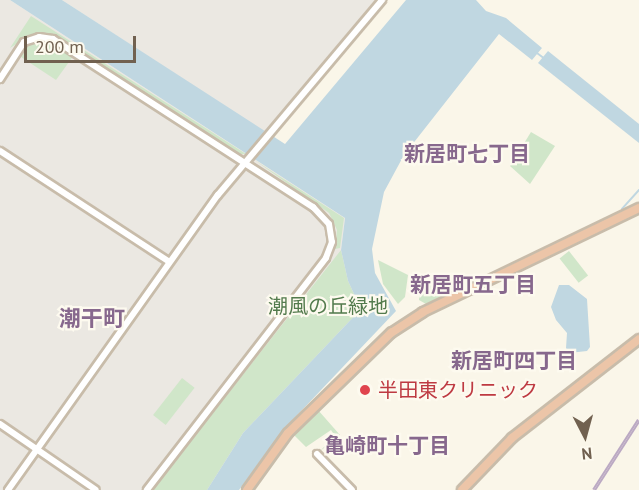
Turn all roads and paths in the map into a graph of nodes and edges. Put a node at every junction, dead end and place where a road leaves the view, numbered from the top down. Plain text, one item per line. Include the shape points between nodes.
1 (382, 0) edge
2 (0, 79) edge
3 (0, 151) edge
4 (244, 163) junction
5 (639, 208) edge
6 (168, 261) junction
7 (639, 339) edge
8 (0, 424) edge
9 (35, 448) junction
10 (317, 454) dead end
11 (466, 489) edge
12 (8, 490) edge
13 (96, 490) edge
14 (147, 490) edge
15 (247, 490) edge
16 (352, 490) edge

1 - 4 street
2 - 4 street via 19,46 31,38 53,39
3 - 6 street
4 - 6 street
4 - 14 street via 323,214 331,230 331,248
5 - 15 highway via 423,312 391,333 288,433
6 - 9 street
7 - 11 highway via 512,438
8 - 9 street
9 - 12 street
9 - 13 street
10 - 16 street

